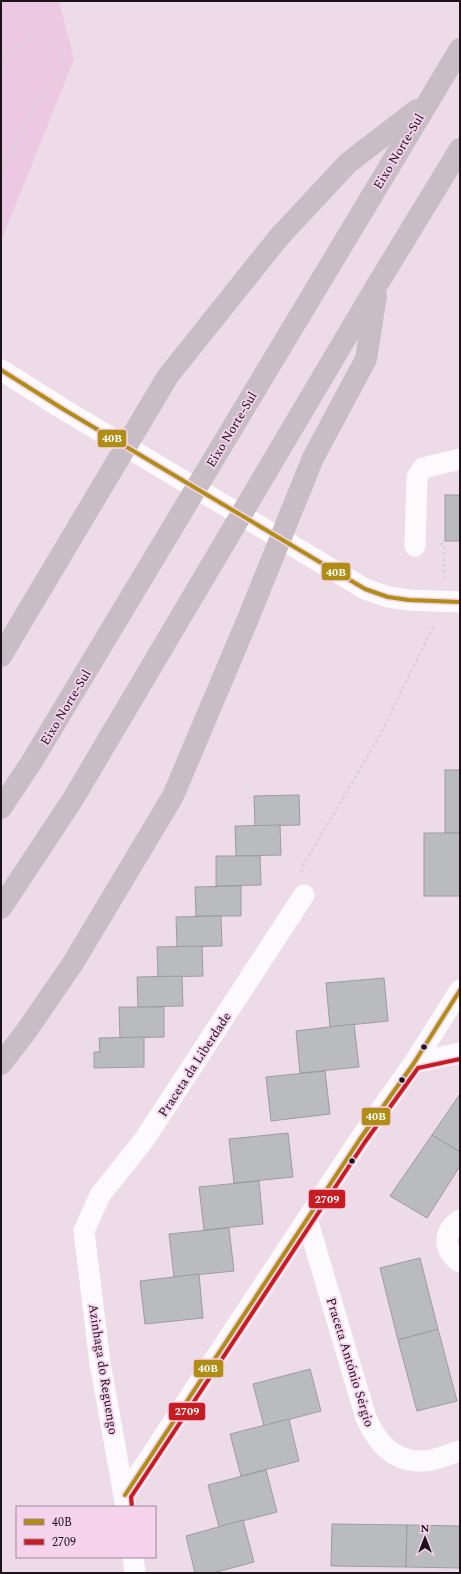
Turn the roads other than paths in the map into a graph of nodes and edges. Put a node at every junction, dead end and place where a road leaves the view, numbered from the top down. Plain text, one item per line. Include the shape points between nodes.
1 (460, 49) edge
2 (427, 102) junction
3 (460, 149) edge
4 (378, 285) junction
5 (1, 370) edge
6 (460, 459) edge
7 (415, 546) road end
8 (453, 601) edge
9 (1, 656) edge
10 (1, 808) edge
11 (304, 896) road end
12 (1, 908) edge
13 (460, 990) edge
14 (460, 1053) edge
15 (414, 1063) junction
16 (1, 1064) edge
17 (307, 1219) junction
18 (460, 1220) edge
19 (84, 1231) joint
20 (460, 1262) edge
21 (460, 1451) edge
22 (126, 1501) edge
23 (133, 1558) edge
24 (135, 1573) edge

1 - 2 highway, Eixo Norte-Sul
2 - 9 highway via 348,163 279,237 168,376
2 - 10 highway, Eixo Norte-Sul via 31,763
3 - 4 highway
4 - 12 highway via 73,799
4 - 16 highway via 366,359 313,458 173,796 73,963 26,1033
5 - 8 street via 349,581 388,597
6 - 7 street via 423,468 417,477
11 - 19 street, Praceta da Liberdade via 144,1140 100,1195
13 - 15 street
14 - 15 street
15 - 17 street
17 - 21 street, Praceta António Sérgio via 366,1418 374,1436 387,1450 406,1459 425,1461
17 - 22 street
18 - 20 street via 448,1232 446,1240 452,1256
19 - 22 street, Azinhaga do Reguengo via 100,1363
23 - 24 street

